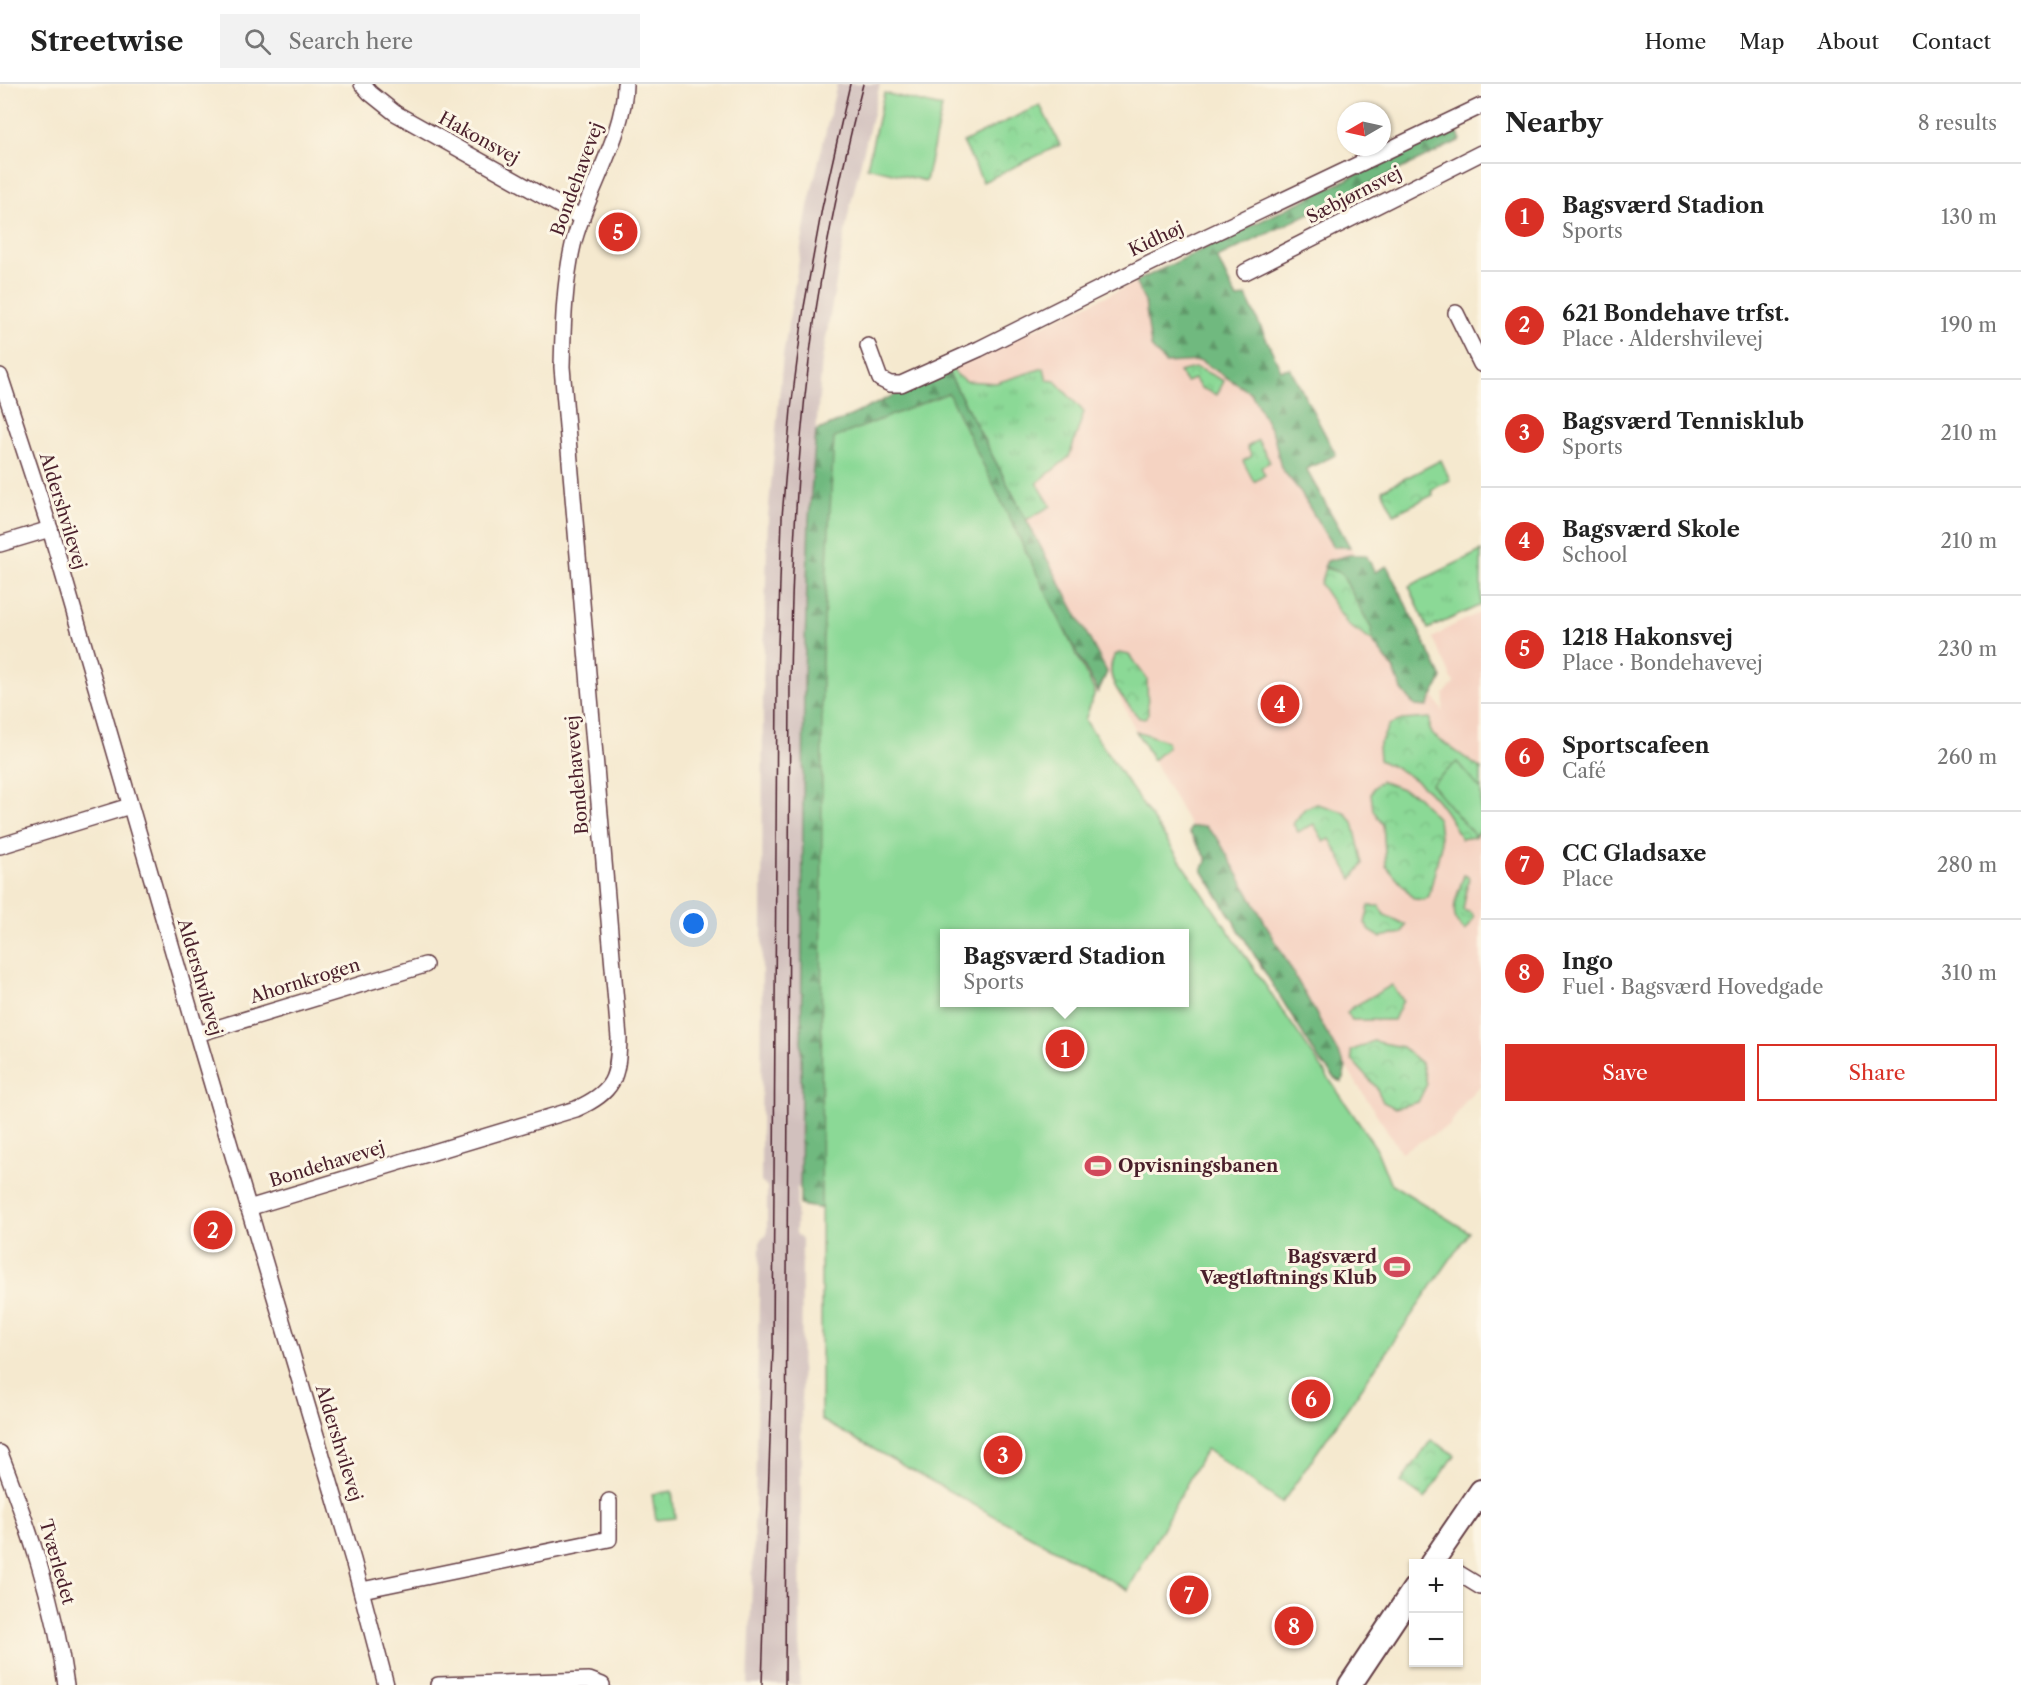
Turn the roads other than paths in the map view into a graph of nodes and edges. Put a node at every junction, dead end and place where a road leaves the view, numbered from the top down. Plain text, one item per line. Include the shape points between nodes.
1 (362, 84) edge
2 (625, 84) edge
3 (1481, 106) edge
4 (1481, 153) edge
5 (582, 218) junction
6 (1245, 272) dead end
7 (1456, 313) dead end
8 (868, 346) dead end
9 (1481, 364) edge
10 (0, 376) edge
11 (50, 529) junction
12 (0, 544) edge
13 (130, 806) junction
14 (0, 846) edge
15 (425, 965) dead end
16 (197, 1034) junction
17 (248, 1208) junction
18 (0, 1452) edge
19 (1481, 1491) edge
20 (609, 1501) dead end
21 (1439, 1559) edge
22 (1463, 1576) edge
23 (1481, 1587) edge
24 (362, 1590) junction
25 (1409, 1595) edge
26 (66, 1685) edge
27 (386, 1685) edge
28 (438, 1685) edge
29 (602, 1685) edge
30 (1350, 1685) edge

1 - 5 street, Hakonsvej via 395,113
2 - 5 street, Bondehavevej via 619,122
3 - 8 street, Kidhøj via 901,384 880,379
4 - 6 street, Sæbjørnsvej
5 - 17 street, Bondehavevej via 573,245 564,308 562,367 620,1038 614,1080 607,1091 576,1109
7 - 9 street
10 - 11 street, Aldershvilevej
11 - 12 street
11 - 13 street, Aldershvilevej
13 - 14 street
13 - 16 street, Aldershvilevej
15 - 16 street, Ahornkrogen
16 - 17 street, Aldershvilevej
17 - 24 street, Aldershvilevej
18 - 26 street, Tværledet via 38,1556
19 - 21 street
20 - 24 street via 609,1539
22 - 23 street
24 - 27 street, Aldershvilevej
25 - 30 street
28 - 29 street via 589,1680

